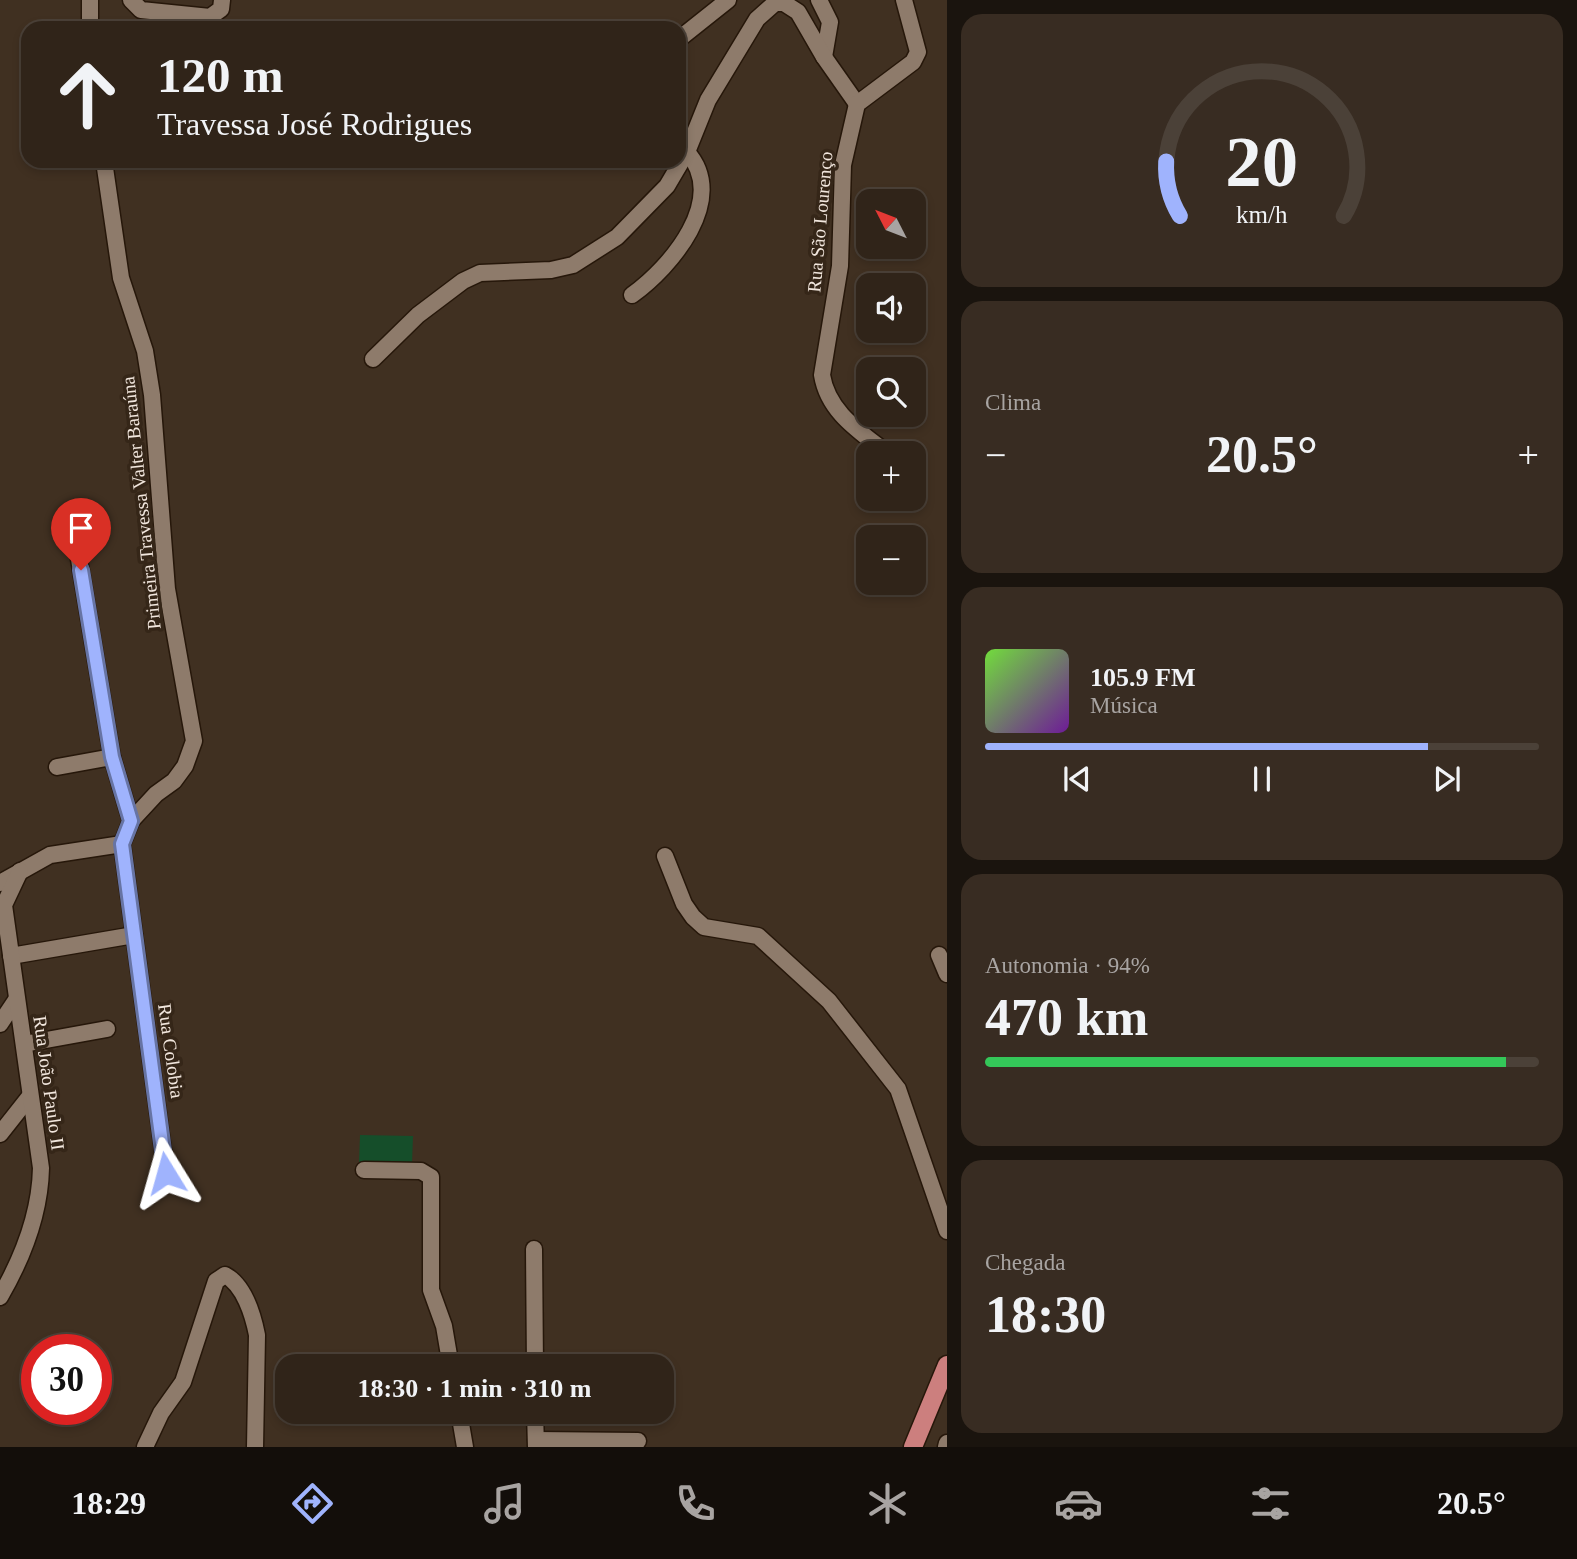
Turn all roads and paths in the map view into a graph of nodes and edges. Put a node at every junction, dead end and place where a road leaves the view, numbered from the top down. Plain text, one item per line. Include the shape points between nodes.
1 (90, 0) edge
2 (131, 0) edge
3 (222, 0) edge
4 (728, 0) edge
5 (819, 0) edge
6 (904, 0) edge
7 (90, 21) edge
8 (686, 33) edge
9 (824, 57) junction
10 (857, 104) junction
11 (687, 152) joint
12 (105, 168) edge
13 (678, 168) edge
14 (632, 296) dead end
15 (373, 359) dead end
16 (873, 441) edge
17 (72, 517) dead end
18 (112, 757) junction
19 (57, 767) dead end
20 (131, 821) junction
21 (122, 844) junction
22 (665, 856) dead end
23 (20, 871) junction
24 (0, 883) edge
25 (2, 907) edge
26 (134, 935) junction
27 (939, 955) dead end
28 (11, 956) junction
29 (947, 974) edge
30 (16, 1000) junction
31 (0, 1024) edge
32 (107, 1029) dead end
33 (24, 1044) junction
34 (30, 1096) junction
35 (0, 1134) edge
36 (364, 1170) dead end
37 (166, 1173) dead end
38 (947, 1231) edge
39 (534, 1249) dead end
40 (0, 1297) edge
41 (449, 1354) edge
42 (535, 1354) edge
43 (947, 1366) edge
44 (461, 1424) edge
45 (535, 1424) edge
46 (638, 1441) dead end
47 (536, 1443) edge
48 (145, 1447) edge
49 (255, 1447) edge
50 (464, 1447) edge
51 (913, 1447) edge

1 - 7 street
2 - 3 street via 141,10 210,17 221,9
4 - 8 street
5 - 9 street via 829,18
6 - 10 street via 917,57
9 - 10 street
9 - 11 street via 793,7 775,3 766,9 708,100
10 - 16 street, Rua São Lourenço via 843,165 840,266 822,375 836,409
11 - 14 street via 700,174 701,202 681,248 653,281
12 - 20 street, Primeira Travessa Valter Baraúna via 121,278 145,351 152,395 167,589 194,741 174,782
13 - 15 street via 639,216 593,254 551,270 481,273 463,281 418,315
17 - 18 street
18 - 19 street
18 - 20 street
20 - 21 street
21 - 23 street via 50,855
21 - 26 street, Rua Colobia
22 - 38 street via 693,917 704,927 758,936 829,1001 886,1073 898,1089
23 - 24 street
23 - 25 street, Rua João Paulo II
25 - 28 street, Rua João Paulo II
26 - 28 street
26 - 37 street, Rua Colobia
27 - 29 street
28 - 30 street, Rua João Paulo II
30 - 31 street
30 - 33 street, Rua João Paulo II
32 - 33 street
33 - 34 street, Rua João Paulo II
34 - 35 street
34 - 40 street, Rua João Paulo II via 40,1188 15,1272
36 - 41 street via 421,1171 431,1177 431,1290
39 - 42 street
43 - 51 main road
44 - 50 street
45 - 47 street
46 - 47 street
48 - 49 street via 183,1382 216,1281 225,1275 238,1286 257,1335

